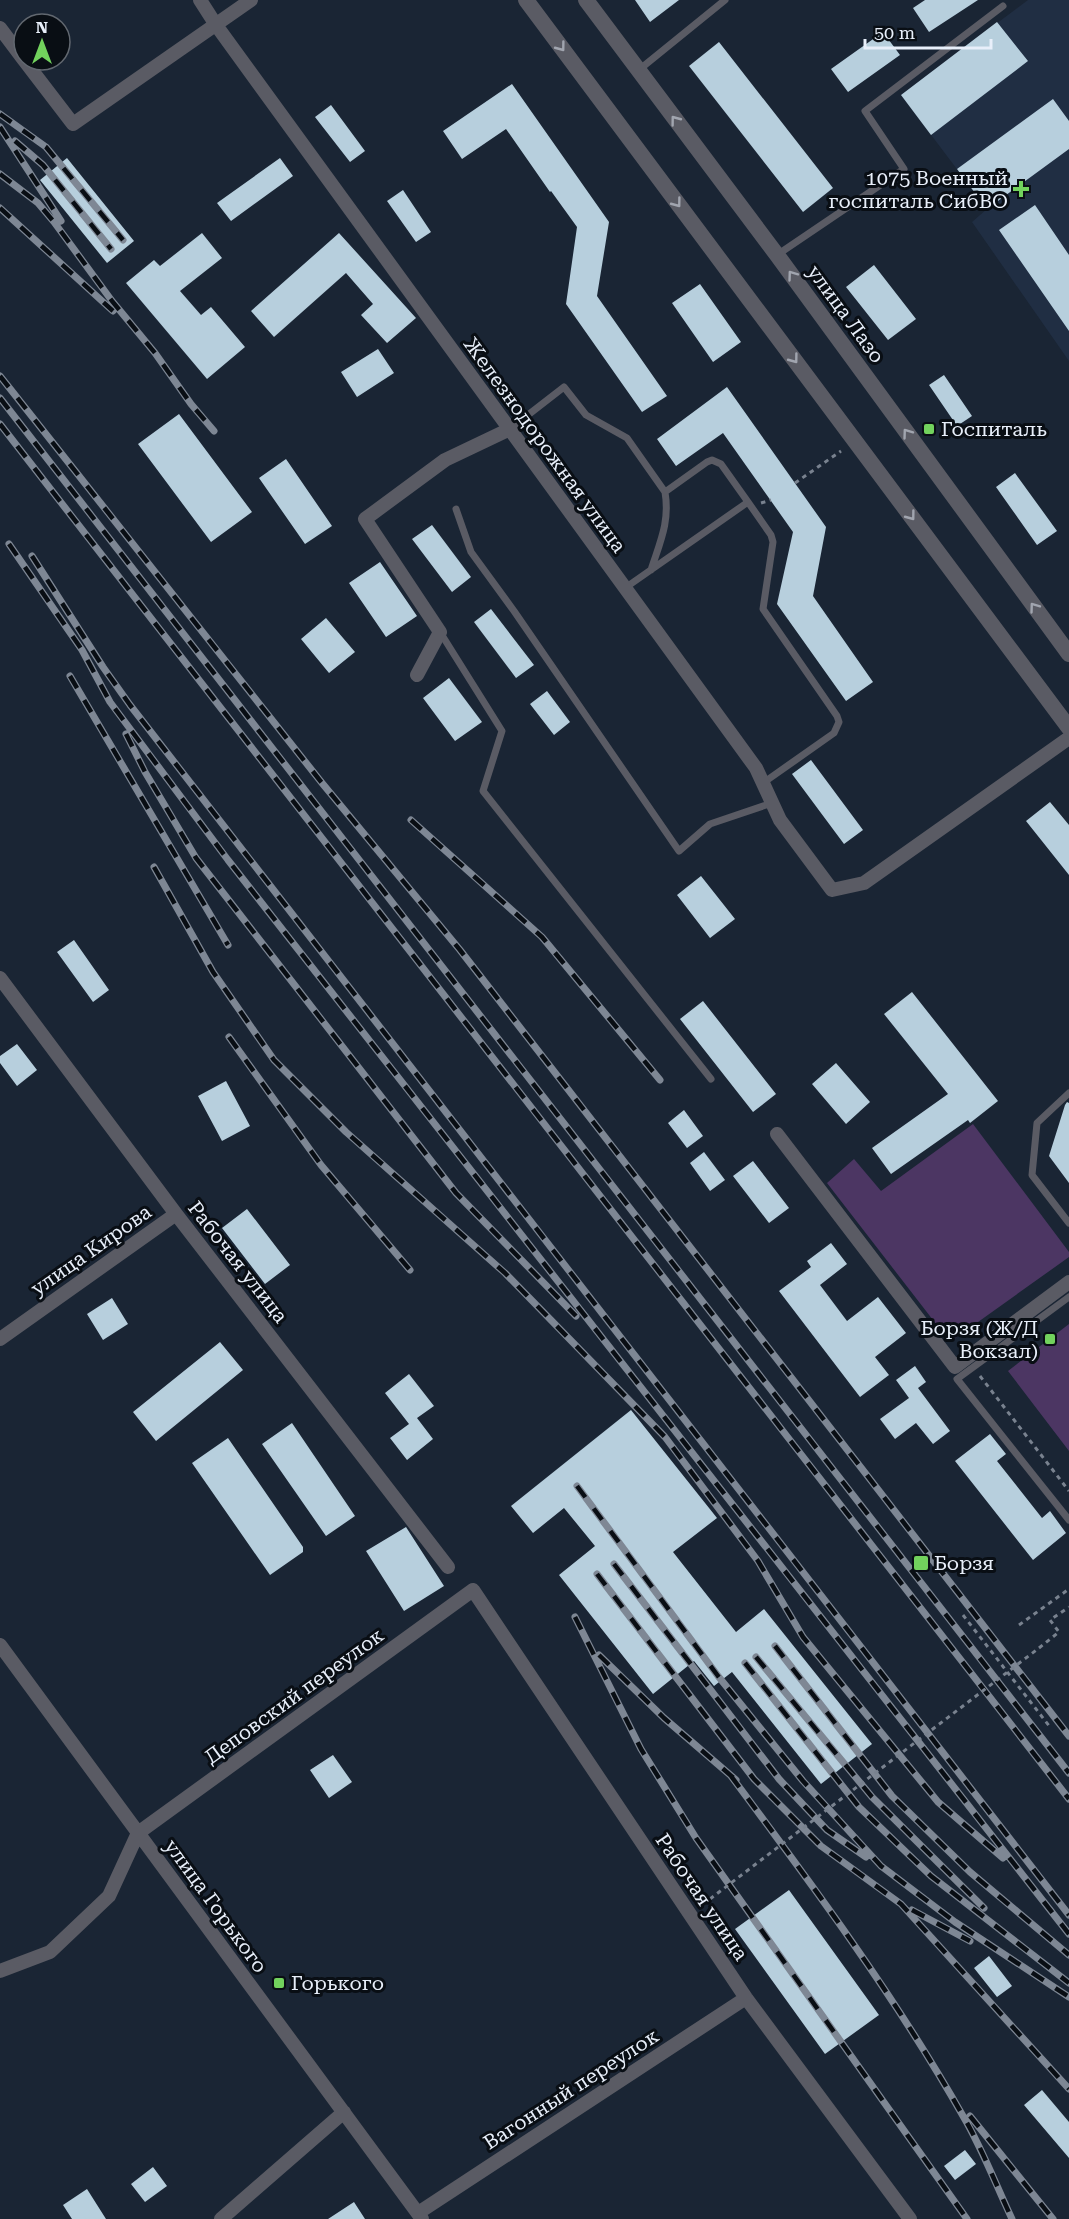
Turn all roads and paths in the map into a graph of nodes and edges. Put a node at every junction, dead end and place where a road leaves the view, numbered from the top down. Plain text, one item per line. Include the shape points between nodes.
1 (200, 0) edge
2 (250, 0) edge
3 (526, 0) edge
4 (586, 0) edge
5 (725, 0) edge
6 (1004, 6) dead end
7 (216, 25) junction
8 (0, 28) edge
9 (12, 44) edge
10 (638, 70) junction
11 (33, 72) edge
12 (777, 255) junction
13 (510, 429) junction
14 (855, 441) junction
15 (795, 483) dead end
16 (665, 492) junction
17 (748, 502) junction
18 (456, 509) dead end
19 (651, 570) junction
20 (625, 588) junction
21 (440, 632) junction
22 (1069, 654) edge
23 (417, 675) dead end
24 (1069, 728) edge
25 (1069, 738) edge
26 (763, 783) junction
27 (772, 803) junction
28 (0, 978) edge
29 (711, 1079) dead end
30 (1069, 1093) edge
31 (777, 1134) dead end
32 (176, 1214) junction
33 (1069, 1223) edge
34 (1069, 1282) edge
35 (1069, 1297) edge
36 (0, 1339) edge
37 (973, 1366) junction
38 (1069, 1491) edge
39 (1069, 1520) edge
40 (448, 1567) dead end
41 (1069, 1589) edge
42 (473, 1590) joint
43 (1069, 1607) edge
44 (963, 1615) dead end
45 (1019, 1625) dead end
46 (0, 1646) edge
47 (1007, 1672) junction
48 (1050, 1727) dead end
49 (138, 1833) junction
50 (698, 1908) dead end
51 (0, 1971) edge
52 (746, 1998) junction
53 (344, 2112) junction
54 (420, 2216) edge
55 (221, 2219) edge
56 (910, 2219) edge

1 - 7 street, Железнодорожная улица
2 - 7 street
3 -> 14 street
4 - 10 street, улица Лазо
5 - 10 lane
6 - 12 lane via 865,111 904,169
7 - 11 street via 73,123
7 - 13 street, Железнодорожная улица
8 - 9 street
12 -> 10 street, улица Лазо
22 -> 12 street, улица Лазо
13 - 16 lane via 564,387 586,415 627,438
13 - 20 street, Железнодорожная улица
13 - 21 street via 445,460 364,519
14 - 15 path
14 -> 24 street
16 - 17 lane via 712,460 721,464
16 - 19 lane via 666,525
17 - 19 lane
17 - 26 lane via 774,542 763,609 839,722 834,733
18 - 27 lane via 471,552 679,851 710,824
19 - 20 lane
20 - 26 street, Железнодорожная улица
21 - 23 street
21 - 29 lane via 502,731 483,791
25 - 27 street, Железнодорожная улица via 864,883 831,890
26 - 27 street, Железнодорожная улица
28 - 32 street, Рабочая улица
30 - 33 lane via 1037,1123 1032,1175
31 - 34 street via 955,1367
32 - 36 street, улица Кирова
32 - 40 street, Рабочая улица
35 - 37 lane
37 - 38 path
37 - 39 lane via 957,1379
41 - 45 path
42 - 49 street, Деповский переулок
42 - 52 street, Рабочая улица
43 - 47 path, bridge via 1050,1620 1059,1632
44 - 47 path
46 - 49 street, улица Горького
47 - 48 path
47 - 50 path, bridge
49 - 51 street via 109,1896 50,1952
49 - 53 street, улица Горького
52 - 54 street, Вагонный переулок
52 - 56 street, Рабочая улица
53 - 54 street, улица Горького
53 - 55 street

